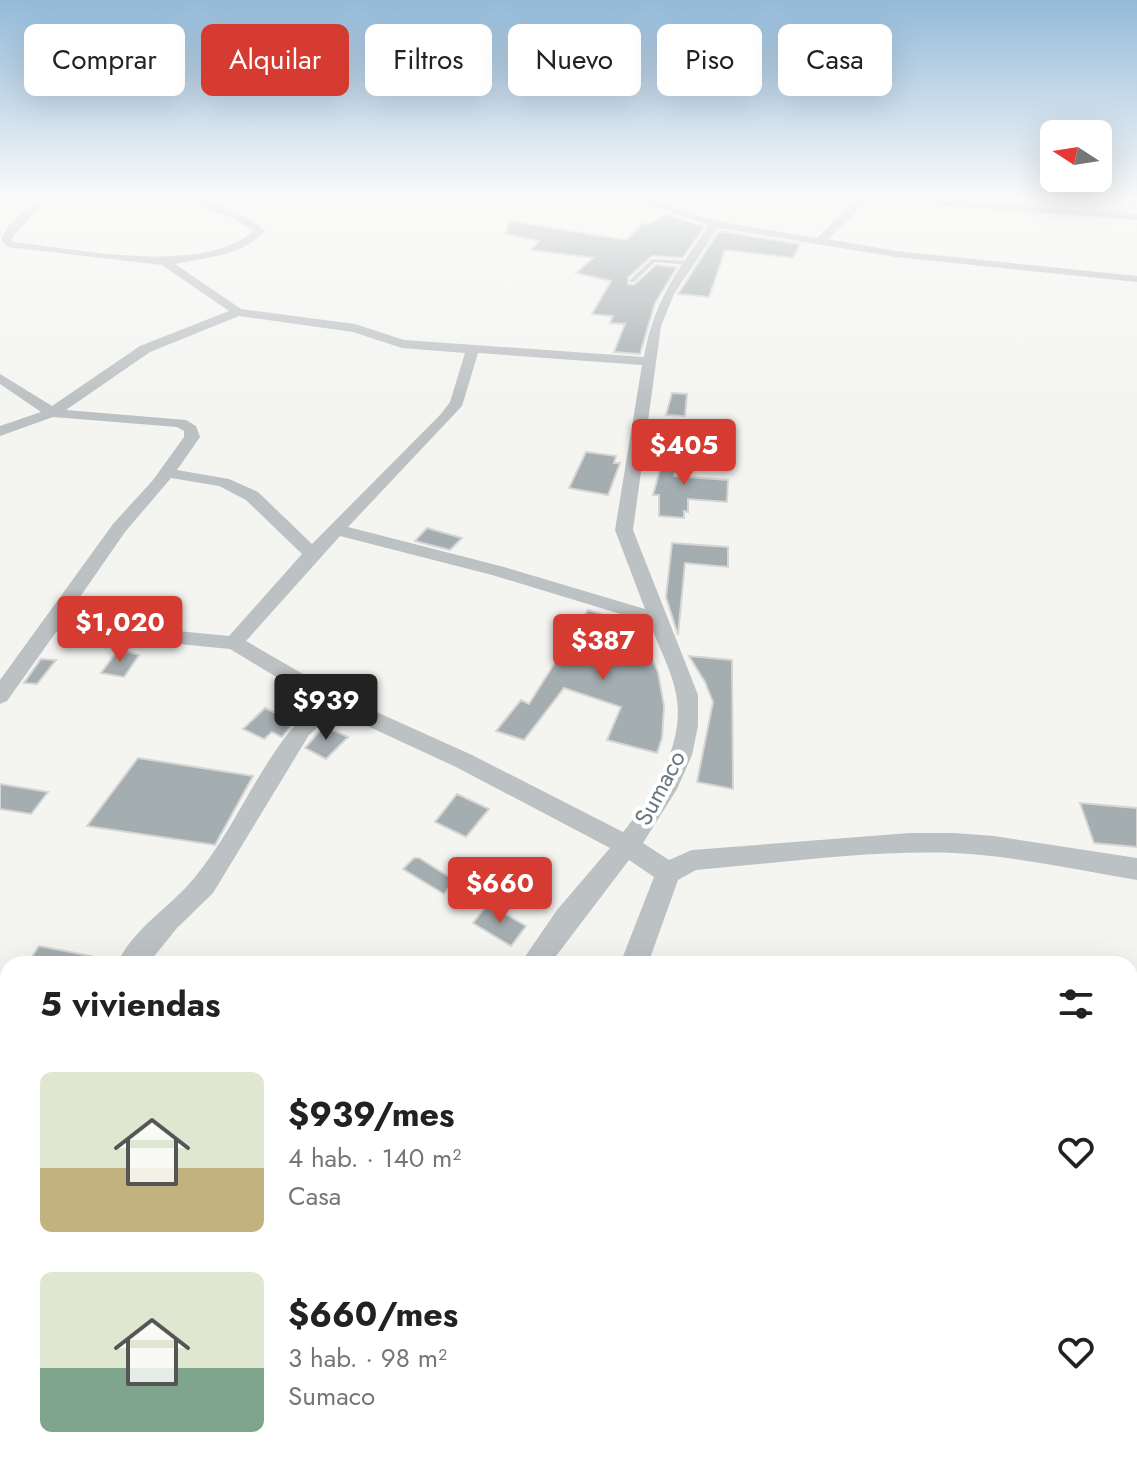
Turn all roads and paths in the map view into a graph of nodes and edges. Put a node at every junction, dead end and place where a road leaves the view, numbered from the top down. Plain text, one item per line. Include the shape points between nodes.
1 (170, 266) edge
2 (648, 266) edge
3 (686, 266) edge
4 (1001, 266) edge
5 (1103, 276) junction
6 (1137, 279) edge
7 (632, 281) dead end
8 (1137, 288) edge
9 (238, 312) junction
10 (473, 349) junction
11 (651, 362) junction
12 (0, 378) edge
13 (52, 413) junction
14 (0, 431) edge
15 (168, 473) junction
16 (338, 530) junction
17 (312, 554) junction
18 (657, 619) junction
19 (50, 625) junction
20 (234, 643) junction
21 (0, 696) edge
22 (333, 701) junction
23 (627, 845) junction
24 (1137, 869) edge
25 (668, 873) junction
26 (138, 956) edge
27 (540, 956) edge
28 (637, 956) edge

1 - 9 street
2 - 7 lane
3 - 11 street, Sumaco via 660,309
4 - 5 street
5 - 6 street
5 - 8 street
9 - 10 street via 355,328 402,344
9 - 13 street via 145,349
10 - 11 street
10 - 16 street via 457,403
11 - 18 street, Sumaco via 624,530
12 - 13 street
13 - 14 street
13 - 15 street via 181,423 191,429 192,437
15 - 17 street via 223,482 252,496
15 - 19 street via 119,528
16 - 17 street
16 - 18 street
17 - 20 street
18 - 23 street, Sumaco via 687,695 690,721 671,778
19 - 20 street
19 - 21 street
20 - 22 street
22 - 23 street
22 - 26 street via 301,729 204,885
23 - 25 street
23 - 27 street, Sumaco
24 - 25 street via 994,846 910,843 692,860
25 - 28 street

